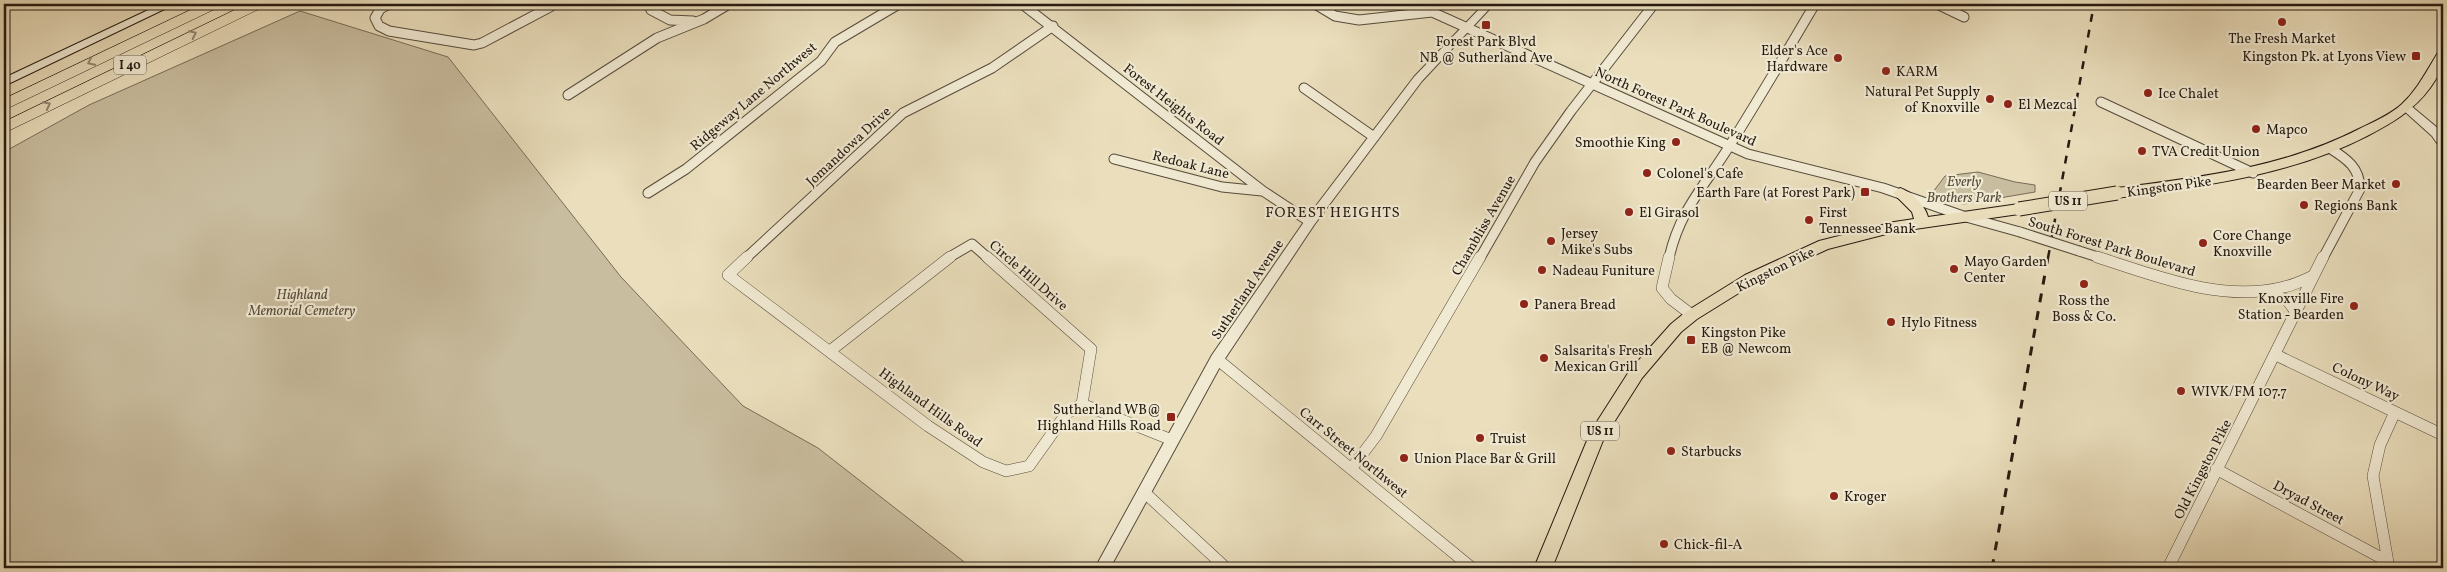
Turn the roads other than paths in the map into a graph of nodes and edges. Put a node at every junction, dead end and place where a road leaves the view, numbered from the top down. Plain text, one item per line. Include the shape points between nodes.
1 (170, 4) edge
2 (214, 4) edge
3 (258, 4) edge
4 (389, 4) edge
5 (649, 4) edge
6 (730, 4) edge
7 (899, 4) edge
8 (1022, 4) edge
9 (1315, 4) edge
10 (1489, 4) edge
11 (1654, 4) edge
12 (1815, 4) edge
13 (1937, 4) edge
14 (550, 7) dead end
15 (1964, 17) dead end
16 (704, 19) junction
17 (1053, 26) junction
18 (1467, 28) junction
19 (2443, 54) edge
20 (4, 82) edge
21 (1594, 84) junction
22 (1304, 88) dead end
23 (568, 95) dead end
24 (2101, 102) dead end
25 (4, 105) edge
26 (2406, 107) junction
27 (4, 128) edge
28 (2440, 132) edge
29 (1374, 137) junction
30 (2443, 143) edge
31 (1729, 147) junction
32 (2331, 149) junction
33 (1114, 159) dead end
34 (2253, 173) junction
35 (1263, 191) junction
36 (648, 192) dead end
37 (1900, 193) junction
38 (1966, 217) junction
39 (1310, 222) junction
40 (1922, 223) junction
41 (728, 276) joint
42 (2314, 276) junction
43 (2252, 291) junction
44 (2296, 312) junction
45 (1692, 314) junction
46 (830, 351) junction
47 (2276, 355) junction
48 (1217, 359) junction
49 (1082, 404) junction
50 (2395, 412) junction
51 (2443, 435) edge
52 (1172, 440) junction
53 (2216, 469) junction
54 (1351, 470) junction
55 (1144, 492) junction
56 (2388, 564) edge
57 (1102, 568) edge
58 (1226, 568) edge
59 (1472, 568) edge
60 (1543, 568) edge
61 (2168, 568) edge

1 - 20 main road
2 -> 25 highway, I 40
27 -> 3 highway, I 40
4 - 14 street via 380,9 376,18 379,26 388,31 474,45
5 - 16 street via 651,10 670,20
6 - 16 street
7 - 36 street, Ridgeway Lane Northwest via 836,42 821,61 686,169
8 - 17 street, Forest Heights Road
9 - 18 street, North Forest Park Boulevard via 1335,16 1359,20 1432,12
10 - 18 street, Sutherland Avenue
11 - 21 street, Chambliss Avenue
12 - 31 street
13 - 15 street
16 - 23 street via 657,38
17 - 35 street, Forest Heights Road
17 - 41 street, Jomandowa Drive via 992,68 903,113
18 - 21 street, North Forest Park Boulevard
18 - 29 street, Sutherland Avenue via 1418,79
19 - 26 main road, Kingston Pike / US 11 via 2430,79
21 - 31 street, North Forest Park Boulevard
21 - 54 street, Chambliss Avenue via 1535,162 1376,436
22 - 29 street
24 - 34 street
26 - 28 street
26 - 32 main road, Kingston Pike / US 11
28 - 30 street
29 - 39 street, Sutherland Avenue
31 - 37 street, North Forest Park Boulevard via 1770,161 1836,174
31 - 45 street via 1680,221 1662,282 1665,293
32 - 34 main road, Kingston Pike / US 11
32 - 42 street, Old Kingston Pike via 2352,163 2360,176 2360,189
33 - 35 street, Redoak Lane via 1222,187
34 - 38 main road, Kingston Pike / US 11, bridge
35 - 39 street, Forest Heights Road
37 - 38 street, North Forest Park Boulevard
37 - 40 main road via 1919,210
38 - 40 main road, Kingston Pike / US 11
38 - 43 street, South Forest Park Boulevard, bridge via 2172,280 2230,291
39 - 48 street, Sutherland Avenue
40 - 45 main road, Kingston Pike / US 11 via 1857,235 1807,252 1750,279
41 - 46 street, Highland Hills Road
42 - 43 street, South Forest Park Boulevard via 2295,286
42 - 44 street, Old Kingston Pike
43 - 44 street, South Forest Park Boulevard via 2287,300
44 - 47 street, Old Kingston Pike
45 - 60 main road, Kingston Pike / US 11 via 1636,374 1597,436
46 - 49 street, Highland Hills Road via 928,426 983,462 1006,471 1029,466 1066,414
46 - 49 street, Circle Hill Drive via 945,260 972,244 1091,349
47 - 50 street, Colony Way
47 - 53 street, Old Kingston Pike
48 - 52 street, Sutherland Avenue
48 - 54 street, Carr Street Northwest
49 - 52 street
50 - 51 street, Colony Way
50 - 56 street via 2380,445 2373,476
52 - 55 street, Sutherland Avenue
53 - 56 street, Dryad Street
53 - 61 street, Old Kingston Pike
54 - 59 street, Carr Street Northwest
55 - 57 street, Sutherland Avenue
55 - 58 street

